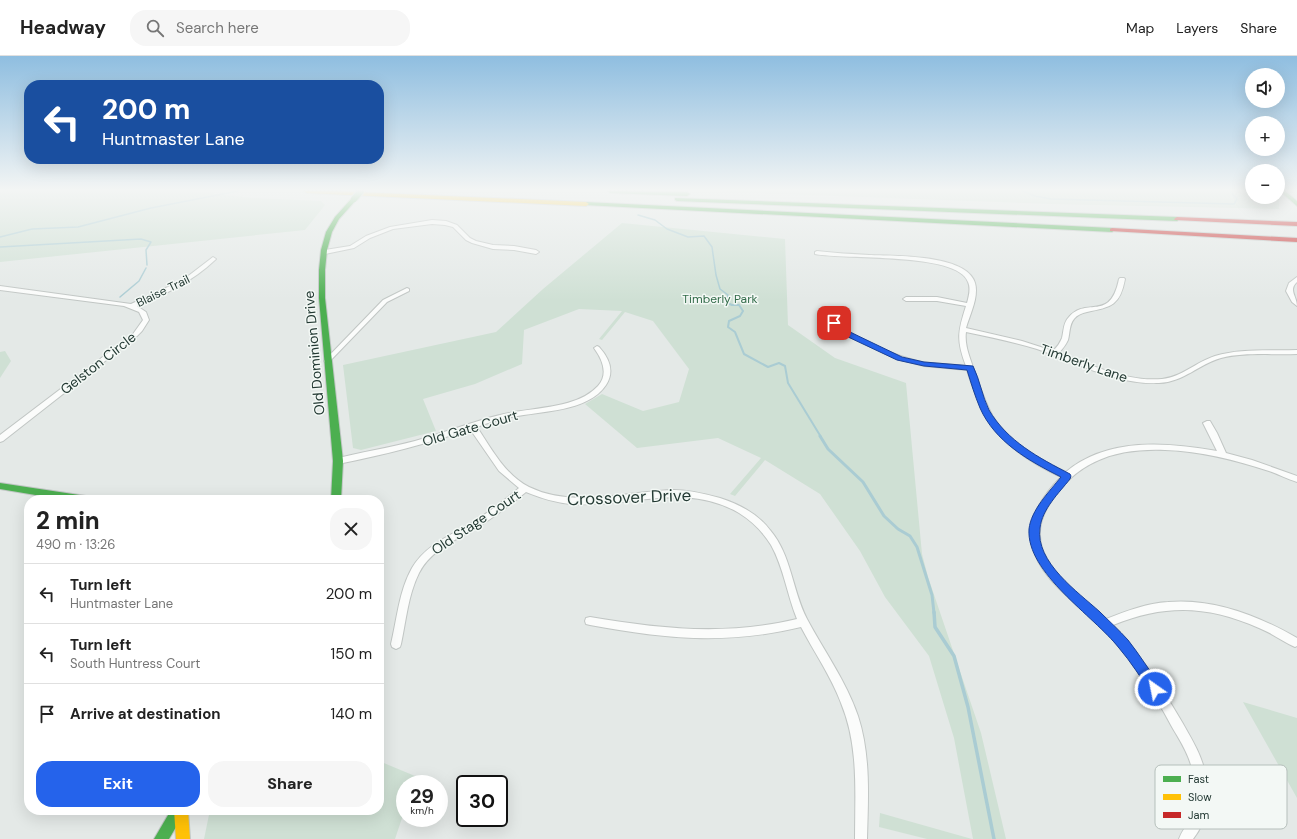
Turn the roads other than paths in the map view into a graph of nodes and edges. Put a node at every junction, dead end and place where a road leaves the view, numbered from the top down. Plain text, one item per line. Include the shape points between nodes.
1 (332, 228) edge
2 (394, 228) edge
3 (457, 228) edge
4 (1056, 228) edge
5 (1197, 228) edge
6 (1213, 228) edge
7 (1297, 231) edge
8 (1297, 235) edge
9 (1297, 240) edge
10 (325, 252) junction
11 (536, 252) dead end
12 (818, 253) dead end
13 (213, 259) dead end
14 (1122, 279) dead end
15 (1297, 279) edge
16 (0, 288) edge
17 (407, 290) dead end
18 (906, 299) dead end
19 (1297, 304) edge
20 (969, 305) junction
21 (132, 306) junction
22 (834, 323) dead end
23 (962, 329) junction
24 (597, 348) dead end
25 (1297, 352) edge
26 (1055, 353) junction
27 (327, 361) junction
28 (970, 368) junction
29 (1207, 423) dead end
30 (472, 426) junction
31 (0, 439) edge
32 (1222, 454) junction
33 (338, 461) junction
34 (1067, 476) junction
35 (1297, 479) edge
36 (0, 486) edge
37 (525, 488) junction
38 (55, 495) edge
39 (336, 495) edge
40 (590, 621) dead end
41 (804, 622) junction
42 (1105, 624) junction
43 (1295, 642) dead end
44 (396, 644) dead end
45 (1196, 765) edge
46 (177, 815) edge
47 (181, 815) edge
48 (1193, 829) edge
49 (161, 839) edge
50 (183, 839) edge
51 (861, 839) edge
52 (1185, 839) edge

1 - 10 main road, Old Dominion Drive, bridge
2 - 10 street via 368,237 352,247
3 - 11 street via 474,242
4 - 9 main road
5 - 8 main road
6 - 7 main road
10 - 27 main road, Old Dominion Drive via 321,292
12 - 20 street via 927,260 951,266 972,281 974,289
13 - 21 street, Blaise Trail via 188,280
14 - 26 street via 1113,302 1070,318 1063,343
15 - 19 street via 1292,282 1289,289
16 - 21 street
17 - 27 street via 385,301
18 - 20 street via 937,299
20 - 23 street
21 - 31 street, Gelston Circle via 146,316 140,330
22 - 28 street via 847,334 899,358 924,364
23 - 26 street, Timberly Lane
23 - 28 street via 963,347
24 - 30 street, Old Gate Court via 606,361 608,375 602,386 588,397 561,407 512,414
25 - 26 street, Timberly Lane via 1227,354 1209,360 1180,378 1161,381 1110,375
27 - 33 main road, Old Dominion Drive
28 - 34 street via 985,409 999,431 1022,451
29 - 32 street
30 - 33 street, Old Gate Court
30 - 37 street, Crossover Drive via 504,472
32 - 34 street via 1172,448 1129,449 1090,460
32 - 35 street via 1262,465
33 - 39 main road, Old Dominion Drive
34 - 42 street via 1038,517 1035,528 1038,550 1043,561 1061,584
36 - 38 main road
37 - 41 street, Crossover Drive via 553,499 569,501 690,493 734,506 758,522 775,543
37 - 44 street, Old Stage Court via 483,520 441,544 423,560 411,581
40 - 41 street via 677,635 704,636 746,633
41 - 51 street, Crossover Drive via 844,695 858,739
42 - 43 street via 1152,608 1187,606 1209,609 1258,623
42 - 45 street via 1140,665 1193,754
46 - 49 main road
47 - 50 main road
48 - 52 street

